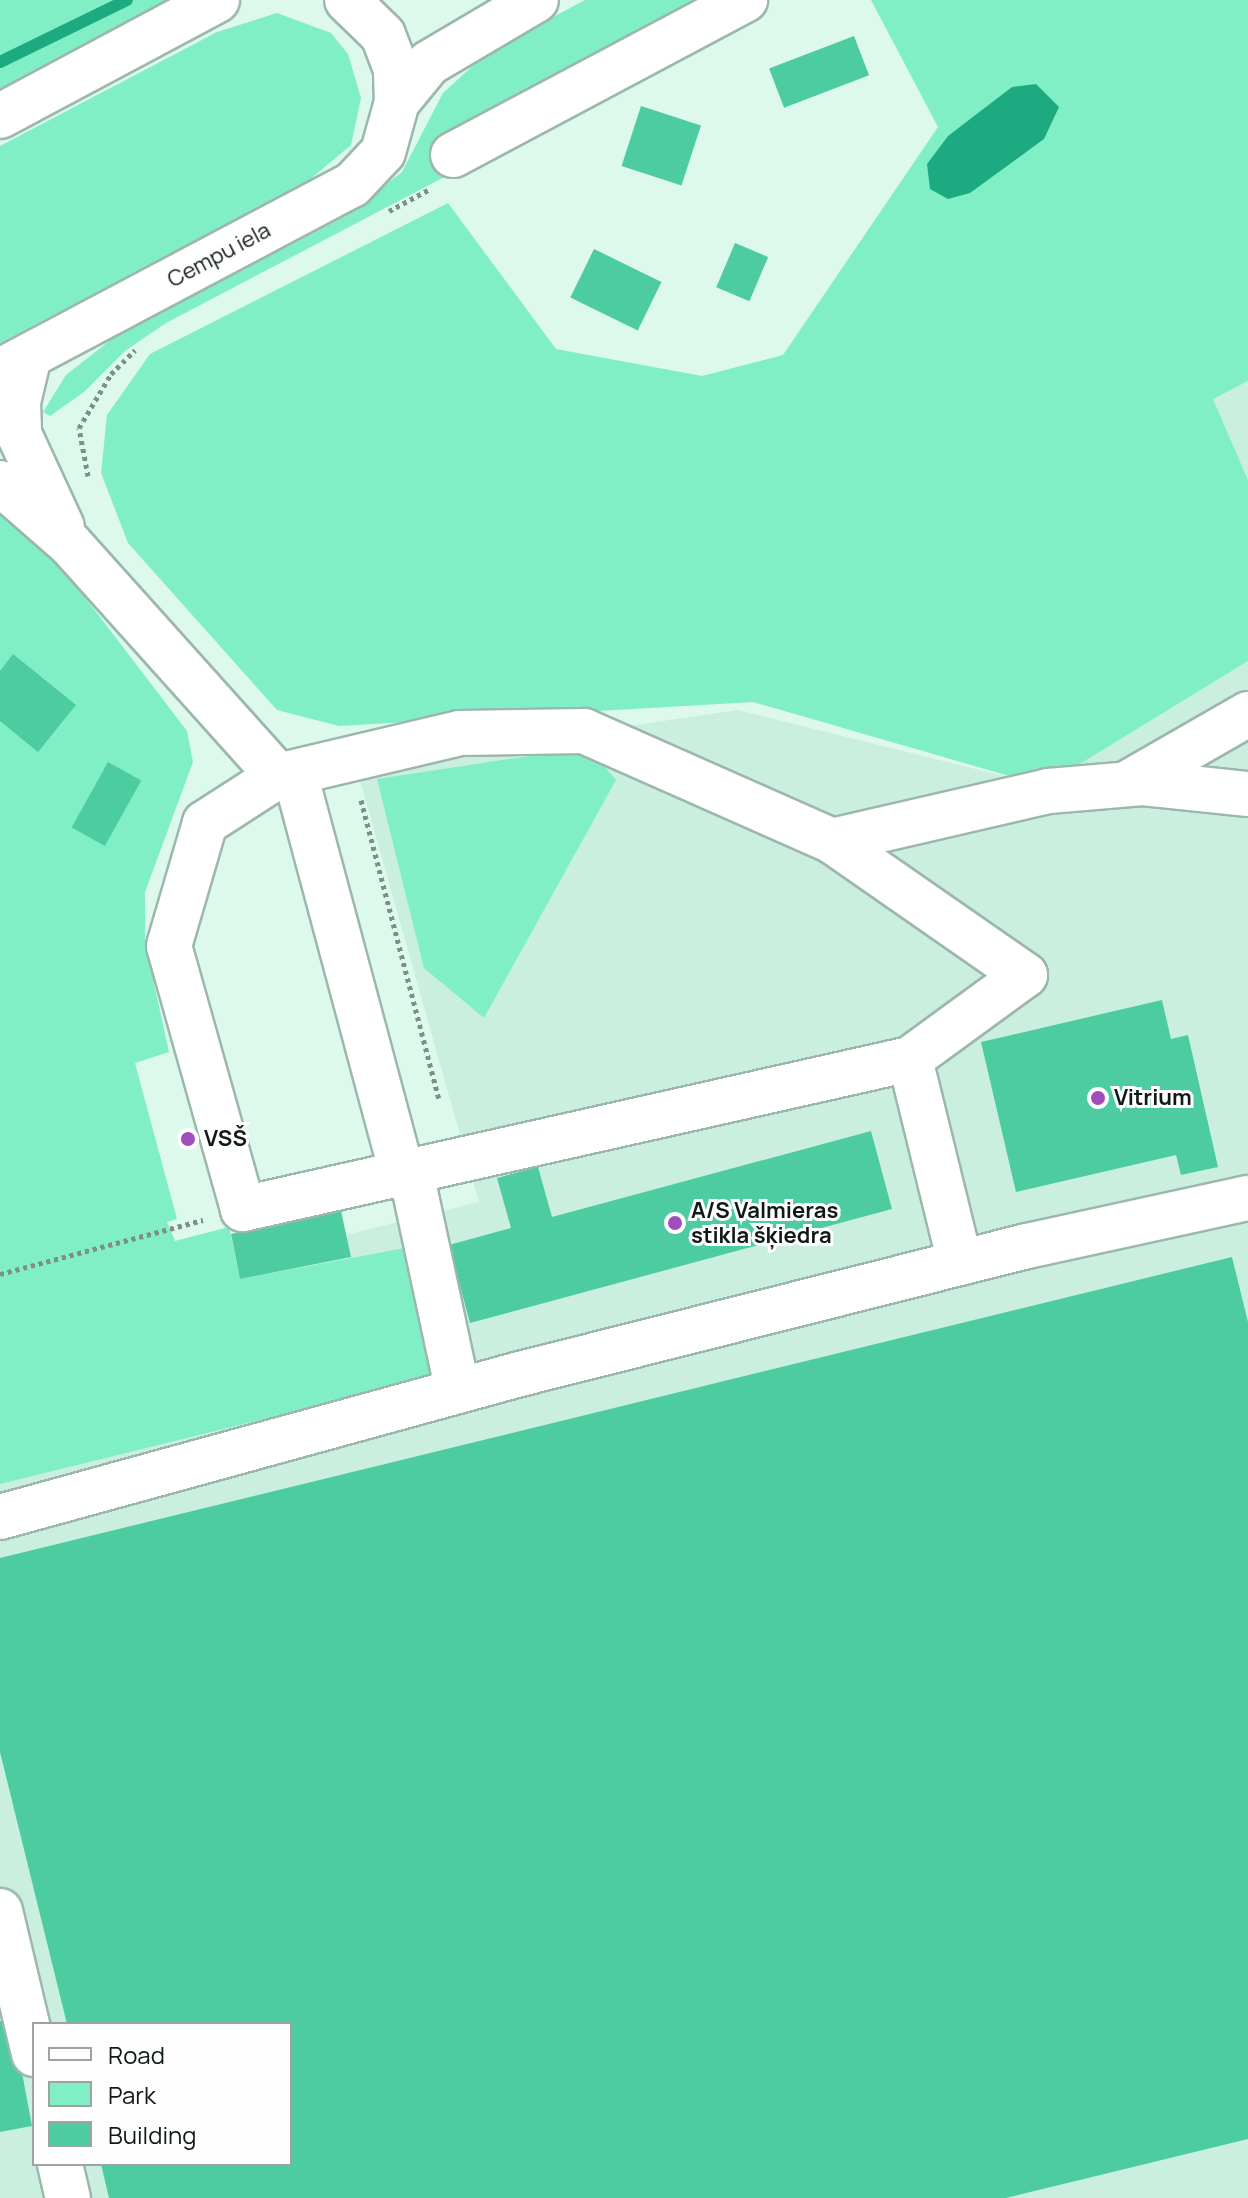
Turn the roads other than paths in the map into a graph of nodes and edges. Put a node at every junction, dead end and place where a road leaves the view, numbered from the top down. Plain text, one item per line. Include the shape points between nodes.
1 (217, 0) edge
2 (347, 0) edge
3 (536, 0) edge
4 (745, 0) edge
5 (397, 102) junction
6 (0, 116) edge
7 (447, 169) road end
8 (15, 363) edge
9 (0, 483) edge
10 (70, 544) junction
11 (1248, 714) edge
12 (278, 776) junction
13 (1126, 784) junction
14 (1248, 794) edge
15 (832, 841) junction
16 (910, 1059) junction
17 (406, 1169) junction
18 (1248, 1198) edge
19 (960, 1263) junction
20 (458, 1391) junction
21 (0, 1517) edge
22 (0, 1911) edge
23 (32, 2046) edge
24 (60, 2166) edge
25 (68, 2198) edge

1 - 6 main road
2 - 5 main road, Cempu iela via 383,35 396,69
3 - 5 main road, Cempu iela via 429,63
4 - 7 main road
5 - 8 main road, Cempu iela via 383,152 352,185
8 - 10 main road via 19,434
9 - 10 main road
10 - 12 main road
11 - 13 main road
12 - 15 main road via 460,733 584,731
12 - 17 main road via 298,785
12 - 17 main road via 205,823 169,946 243,1209
13 - 14 main road
13 - 15 main road via 1049,791
15 - 16 main road via 1025,975
16 - 17 main road
16 - 19 main road
17 - 20 main road
18 - 19 main road
19 - 20 main road
20 - 21 main road
22 - 23 main road
24 - 25 main road

